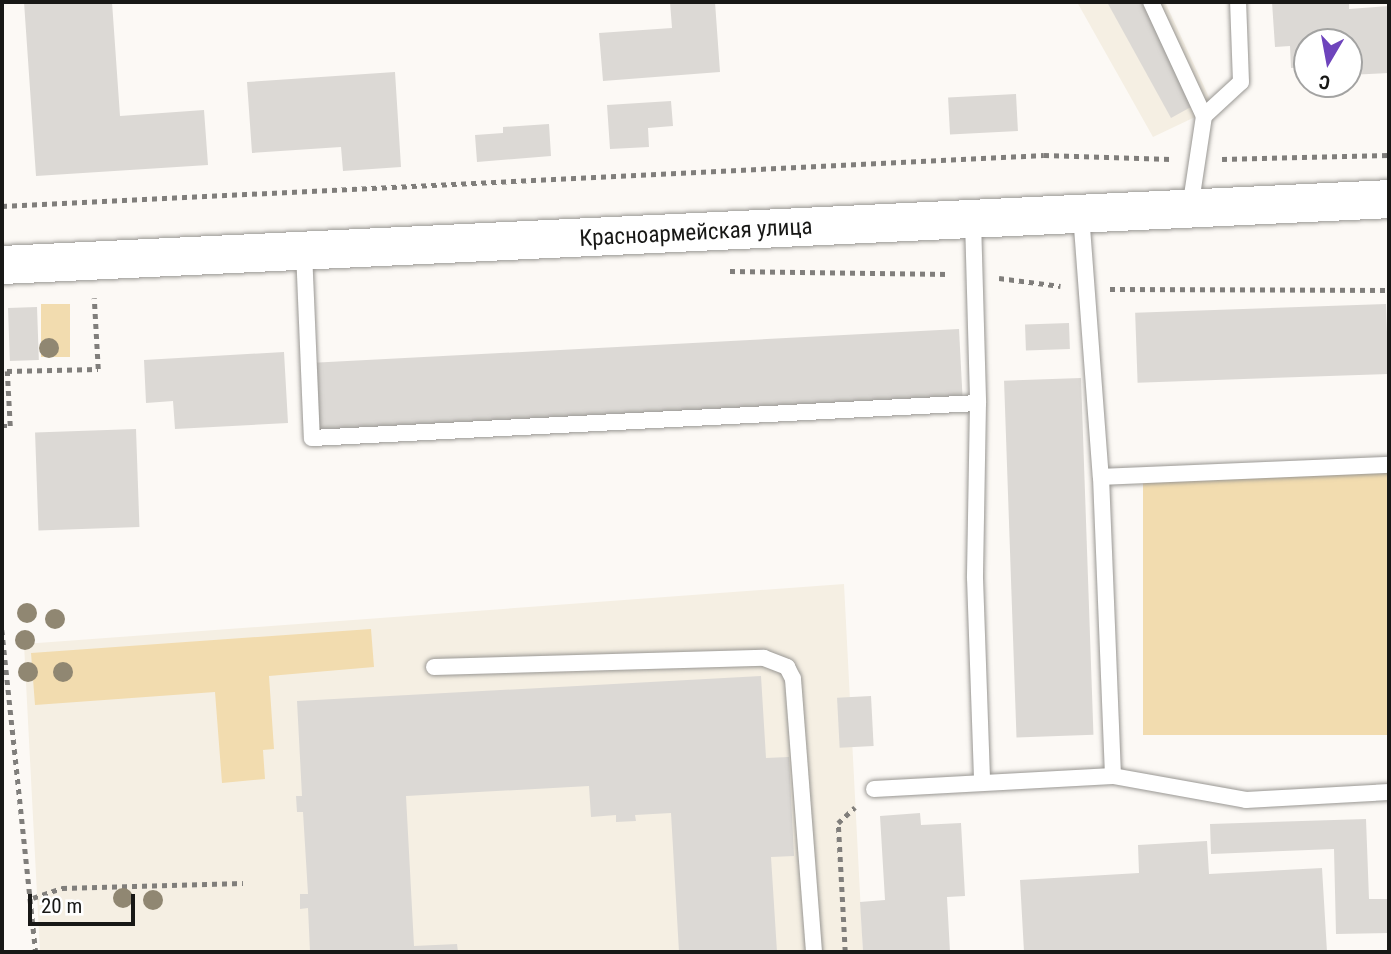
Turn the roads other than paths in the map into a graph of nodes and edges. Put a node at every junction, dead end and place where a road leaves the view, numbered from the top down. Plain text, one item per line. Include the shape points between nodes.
1 (1151, 2) edge
2 (1238, 2) edge
3 (1204, 116) junction
4 (1389, 199) edge
5 (1190, 209) junction
6 (1081, 214) junction
7 (973, 219) junction
8 (304, 251) junction
9 (2, 265) edge
10 (978, 403) junction
11 (1389, 465) edge
12 (1101, 478) junction
13 (435, 667) dead end
14 (1113, 776) junction
15 (982, 781) junction
16 (874, 789) road end
17 (1389, 792) edge
18 (814, 952) edge

1 - 3 lane
2 - 3 lane via 1241,82
3 - 5 lane
4 - 5 street, Красноармейская улица
5 - 6 street, Красноармейская улица
6 - 7 street, Красноармейская улица
6 - 12 lane via 1083,289
7 - 8 street, Красноармейская улица
7 - 10 lane
8 - 9 street, Красноармейская улица
8 - 10 lane via 312,439
10 - 15 lane via 975,578
11 - 12 lane
12 - 14 lane
13 - 18 lane via 764,658 787,667 793,679
14 - 15 lane
14 - 17 lane via 1246,800
15 - 16 lane

